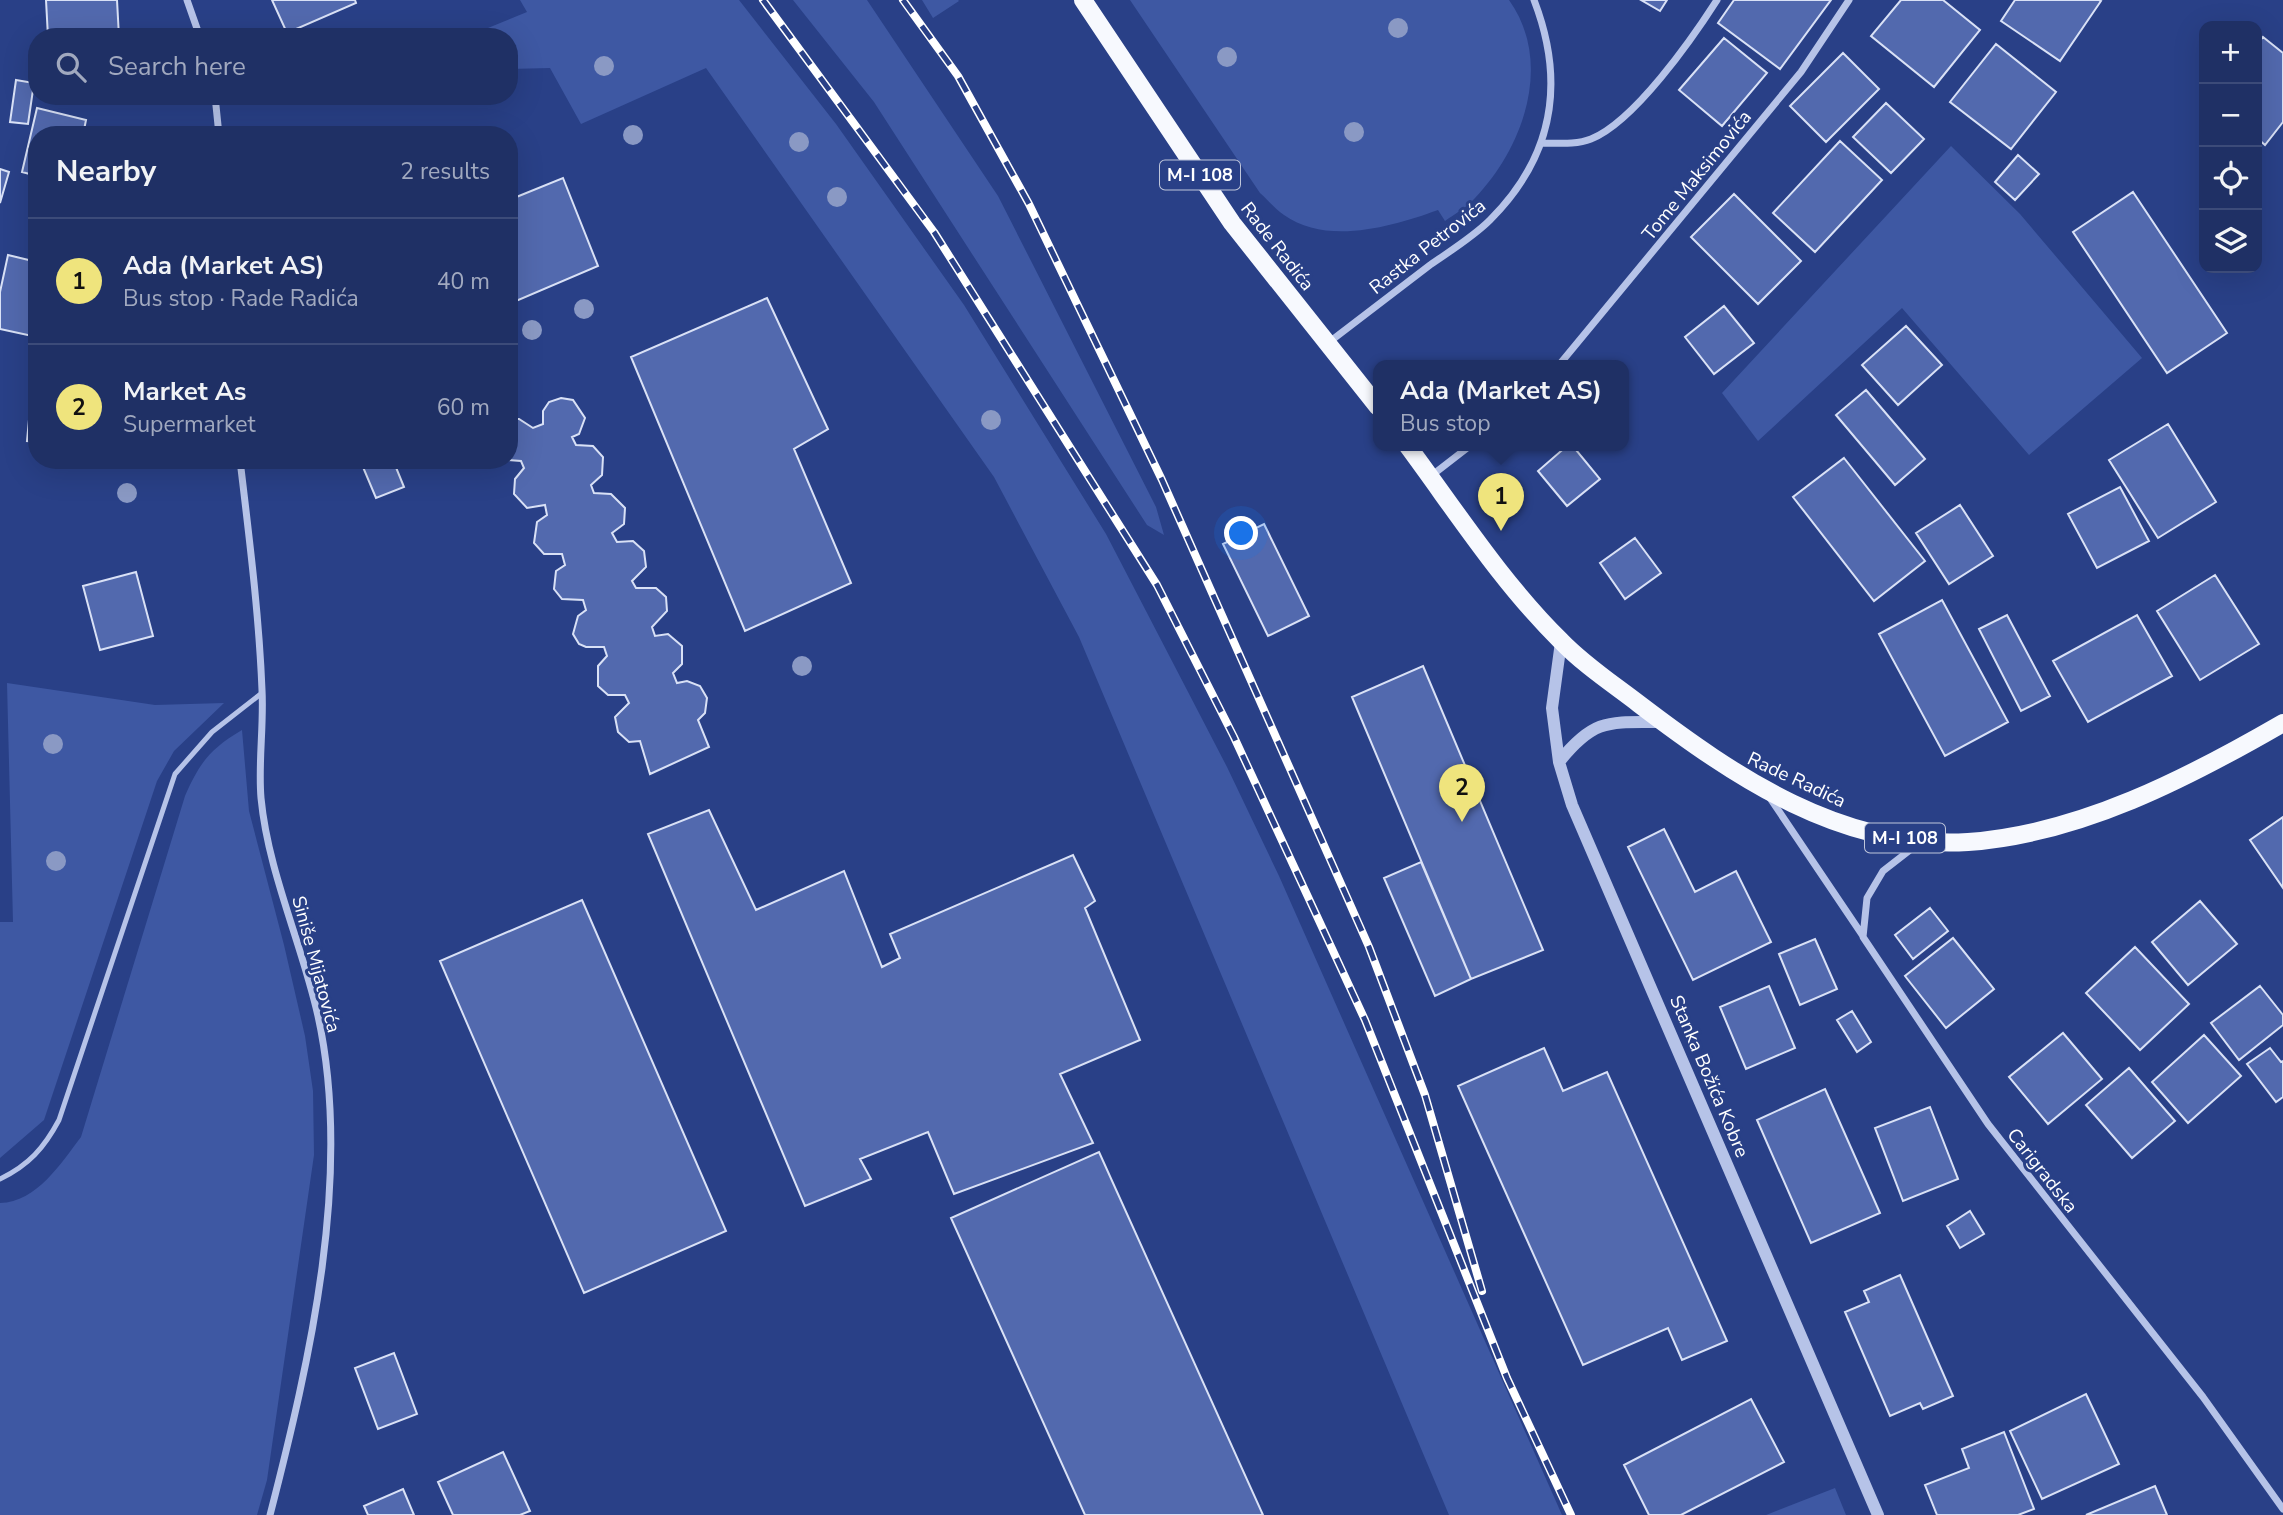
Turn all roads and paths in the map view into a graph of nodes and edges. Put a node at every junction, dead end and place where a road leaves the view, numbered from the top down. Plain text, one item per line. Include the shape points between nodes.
1 (187, 0) edge
2 (1083, 0) edge
3 (1534, 0) edge
4 (1717, 0) edge
5 (1849, 0) edge
6 (197, 28) edge
7 (216, 105) edge
8 (218, 126) edge
9 (1543, 143) junction
10 (1327, 343) junction
11 (1563, 360) edge
12 (1373, 401) edge
13 (1411, 451) edge
14 (1463, 451) edge
15 (241, 469) edge
16 (1430, 477) junction
17 (1561, 642) junction
18 (263, 693) junction
19 (1662, 722) junction
20 (2283, 723) edge
21 (1559, 762) junction
22 (1765, 791) junction
23 (1922, 840) junction
24 (1863, 937) junction
25 (0, 1179) edge
26 (2283, 1509) edge
27 (270, 1515) edge
28 (1878, 1515) edge

1 - 6 street
2 - 10 main road, Rade Radića / M-I 108 via 1232,223
3 - 9 street, Rastka Petrovića via 1552,65
4 - 9 street via 1647,92 1603,134 1588,141
5 - 11 street, Tome Maksimovića via 1801,72
7 - 8 street
9 - 10 street, Rastka Petrovića via 1522,183 1489,221
10 - 12 main road, Rade Radića / M-I 108
13 - 16 main road, Rade Radića / M-I 108
14 - 16 street
15 - 18 street, Siniše Mijatovića
16 - 17 main road, Rade Radića / M-I 108
17 - 19 main road, Rade Radića / M-I 108
17 - 21 street, Stanka Božića Kobre via 1552,708
18 - 25 lane via 212,732 175,774 59,1120 44,1147 21,1169
18 - 27 street, Siniše Mijatovića via 261,800 318,1016 329,1092 330,1174 304,1367
19 - 21 street via 1595,727 1578,738
19 - 22 main road, Rade Radića / M-I 108
20 - 23 main road, Rade Radića / M-I 108 via 2231,753 2101,812 2031,833 1969,842
21 - 28 street, Stanka Božića Kobre via 1572,805
22 - 23 main road, Rade Radića / M-I 108 via 1838,823
22 - 24 street, Carigradska
23 - 24 street via 1883,871 1867,898
24 - 26 street, Carigradska via 1988,1124 2203,1397

